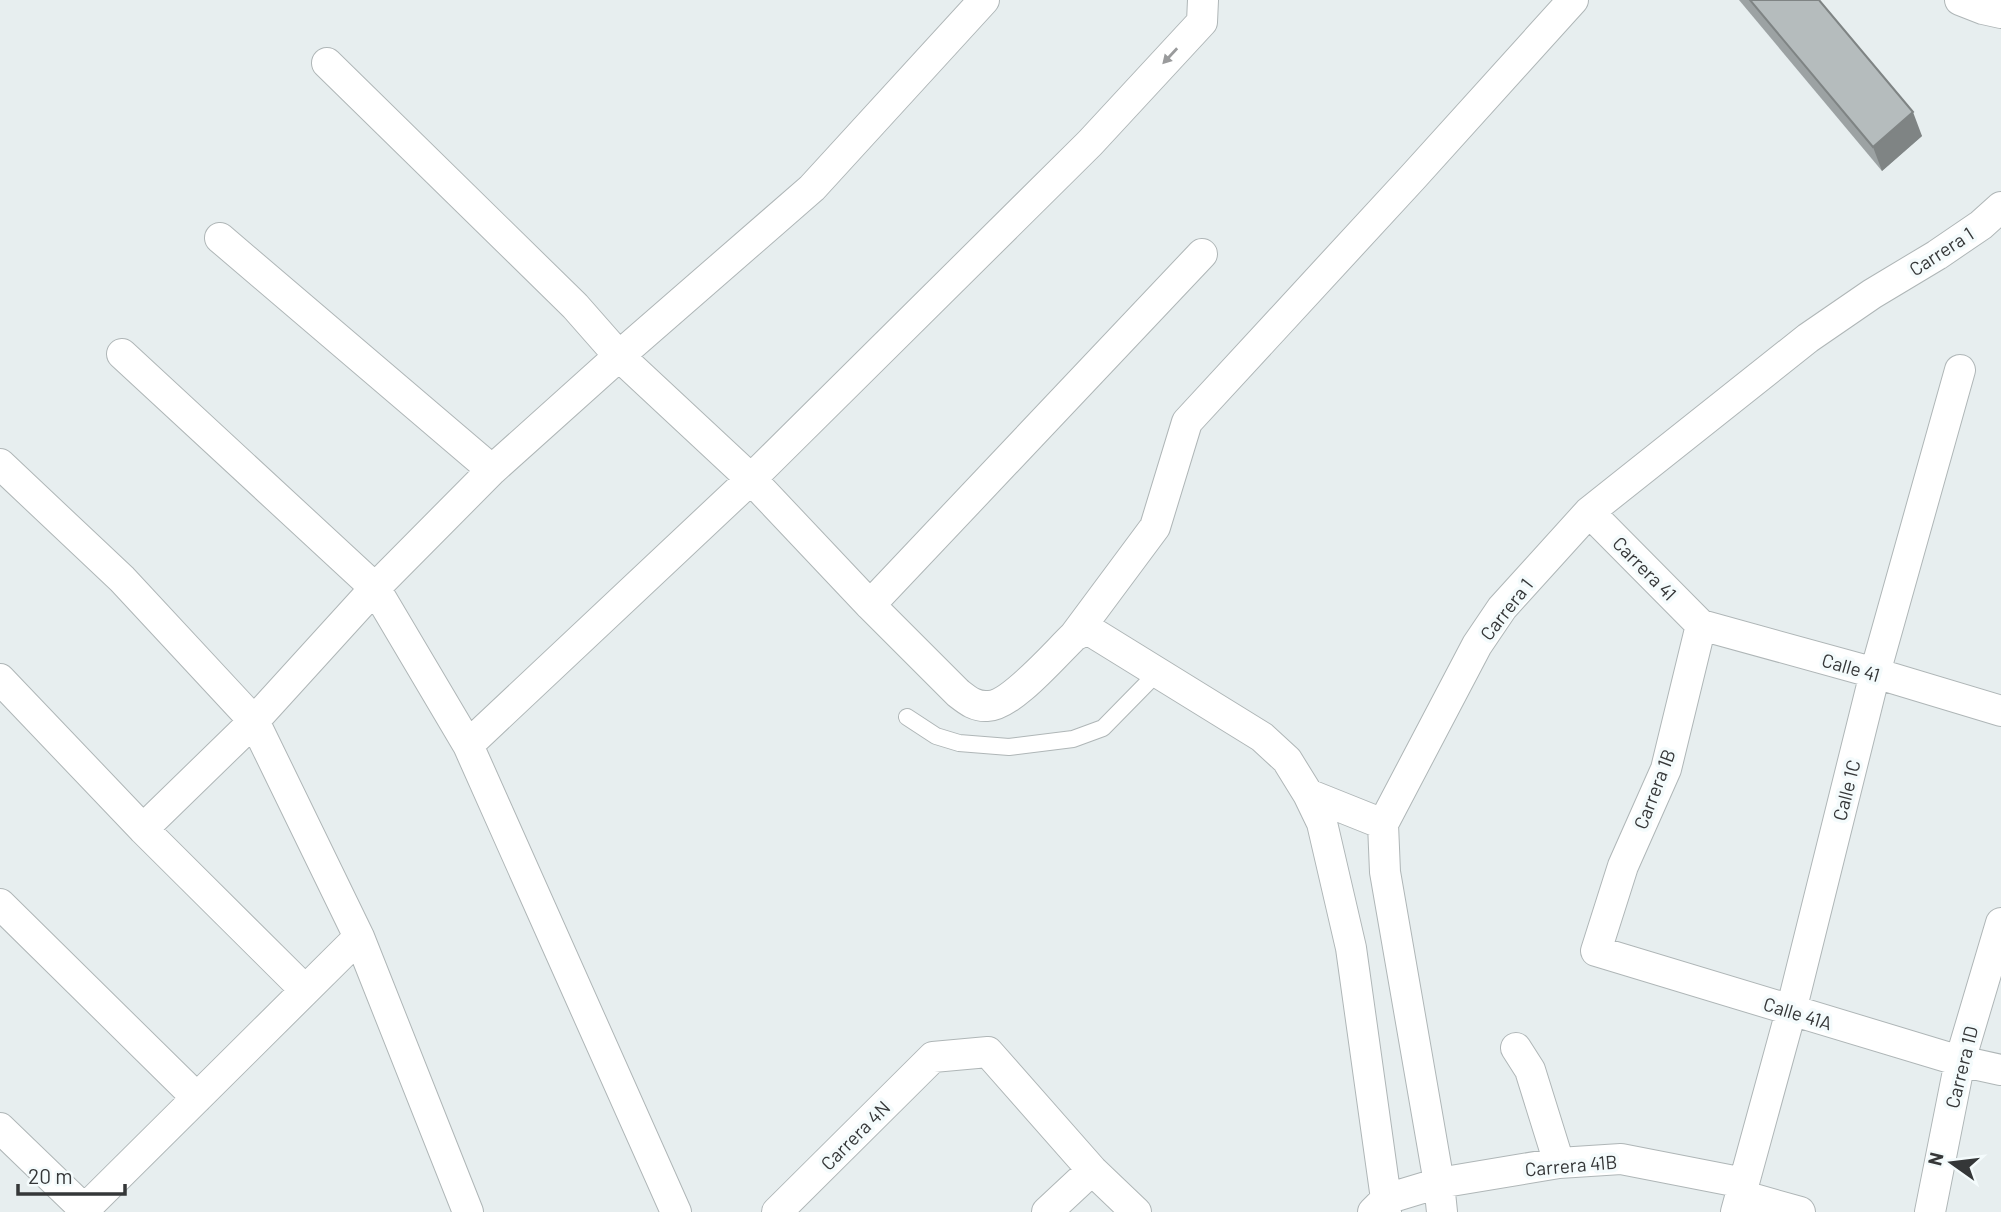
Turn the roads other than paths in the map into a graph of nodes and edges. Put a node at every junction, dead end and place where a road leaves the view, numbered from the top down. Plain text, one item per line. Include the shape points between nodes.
1 (984, 0) edge
2 (1203, 0) edge
3 (1573, 0) edge
4 (1960, 0) edge
5 (2001, 13) edge
6 (327, 63) dead end
7 (2001, 207) edge
8 (220, 238) dead end
9 (1202, 254) dead end
10 (122, 354) dead end
11 (620, 356) junction
12 (1960, 370) dead end
13 (0, 464) edge
14 (492, 470) junction
15 (751, 479) junction
16 (1589, 512) junction
17 (375, 588) junction
18 (870, 605) junction
19 (1701, 625) junction
20 (1074, 636) junction
21 (1158, 673) junction
22 (1875, 673) junction
23 (0, 679) edge
24 (2001, 711) edge
25 (907, 717) dead end
26 (254, 721) junction
27 (468, 745) junction
28 (1308, 794) junction
29 (1383, 824) junction
30 (143, 829) junction
31 (0, 904) edge
32 (2001, 923) edge
33 (359, 937) junction
34 (1596, 951) joint
35 (305, 990) junction
36 (1791, 1011) junction
37 (1516, 1048) dead end
38 (1960, 1061) junction
39 (2001, 1070) edge
40 (197, 1098) junction
41 (0, 1128) edge
42 (1559, 1163) junction
43 (1092, 1170) junction
44 (1740, 1197) edge
45 (1441, 1198) edge
46 (1382, 1208) edge
47 (83, 1211) edge
48 (468, 1212) edge
49 (676, 1212) edge
50 (777, 1212) edge
51 (1047, 1212) edge
52 (1136, 1212) edge
53 (1800, 1212) edge
54 (1930, 1212) edge

1 - 11 street via 812,188
2 -> 15 street via 1202,22 1090,144
3 - 20 street via 1187,422 1155,527
4 - 5 street
6 - 11 street via 575,306
7 - 16 street, Carrera 1 via 1982,225 1808,338
8 - 14 street
9 - 18 street
10 - 17 street
11 - 14 street
11 - 15 street
12 - 22 street, Calle 1C
13 - 26 street via 122,579
14 - 17 street
15 - 18 street
15 - 27 street
16 - 19 street, Carrera 41
16 - 29 street, Carrera 1 via 1502,608 1477,645
17 - 26 street
17 - 27 street
18 - 20 street via 972,704 998,705 1013,695
19 - 22 street, Calle 41
19 - 34 street, Carrera 1B via 1666,769 1623,866
20 - 21 street via 1092,632
21 - 25 lane via 1103,728 1073,739 1009,747 959,743 936,736
21 - 28 street via 1262,737 1287,760
22 - 24 street, Calle 41
22 - 36 street, Calle 1C
23 - 30 street
26 - 30 street
26 - 33 street
27 - 49 street
28 - 29 street
28 - 46 street via 1322,823 1351,948
29 - 45 street via 1385,872
30 - 35 street
31 - 40 street
32 - 38 street, Carrera 1D
33 - 35 street
33 - 48 street
34 - 36 street, Calle 41A
35 - 40 street
36 - 38 street, Calle 41A
36 - 44 street, Calle 1C
37 - 42 street via 1530,1070
38 - 39 street, Calle 41A
38 - 54 street, Carrera 1D
40 - 47 street
41 - 47 street
42 - 44 street, Carrera 41B via 1620,1159
42 - 45 street, Carrera 41B
43 - 50 street, Carrera 4N via 988,1052 933,1058
43 - 51 street
43 - 52 street
44 - 53 street, Carrera 41B
45 - 46 street, Carrera 41B

